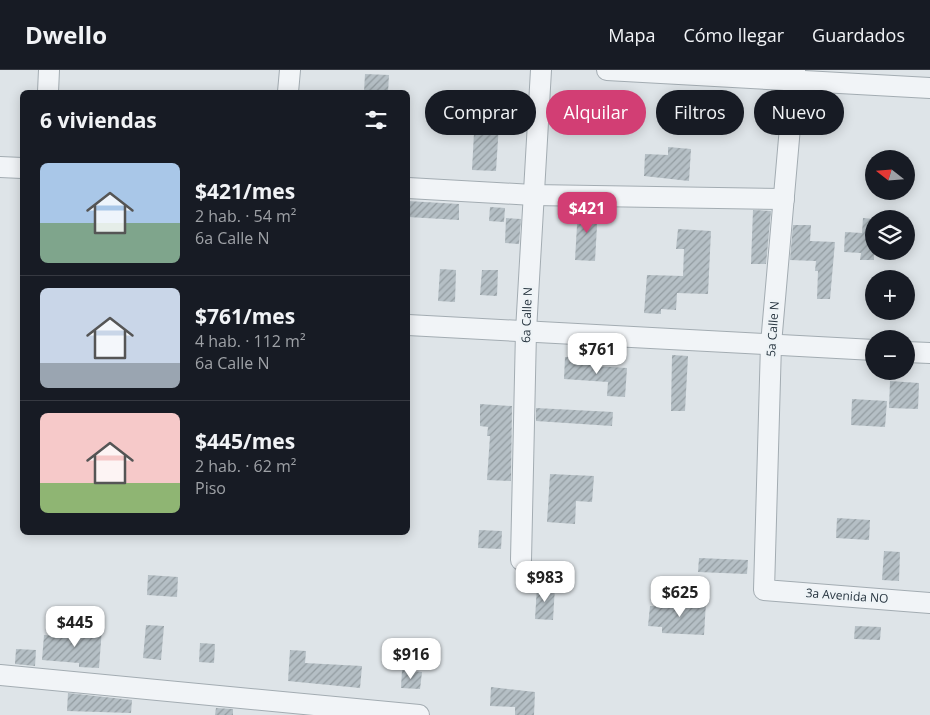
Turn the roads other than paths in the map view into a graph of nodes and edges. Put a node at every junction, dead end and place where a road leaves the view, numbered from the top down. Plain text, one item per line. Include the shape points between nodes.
1 (49, 70) edge
2 (290, 70) edge
3 (541, 70) edge
4 (607, 70) edge
5 (795, 75) edge
6 (930, 88) edge
7 (48, 90) edge
8 (288, 90) edge
9 (0, 165) edge
10 (20, 166) edge
11 (410, 188) edge
12 (533, 195) junction
13 (784, 199) junction
14 (410, 325) edge
15 (526, 331) junction
16 (771, 344) junction
17 (865, 349) edge
18 (915, 352) edge
19 (930, 353) edge
20 (521, 560) dead end
21 (764, 590) joint
22 (930, 602) edge
23 (0, 675) edge
24 (419, 715) edge

1 - 7 street
2 - 8 street
3 - 12 street, 6a Calle N
4 - 5 street
5 - 6 street
5 - 13 street, 5a Calle N
9 - 10 street
11 - 12 street
12 - 13 street
12 - 15 street, 6a Calle N
13 - 16 street, 5a Calle N
14 - 15 street
15 - 16 street
15 - 20 street, 6a Calle N
16 - 17 street
16 - 21 street, 5a Calle N
18 - 19 street
21 - 22 street, 3a Avenida NO
23 - 24 street

